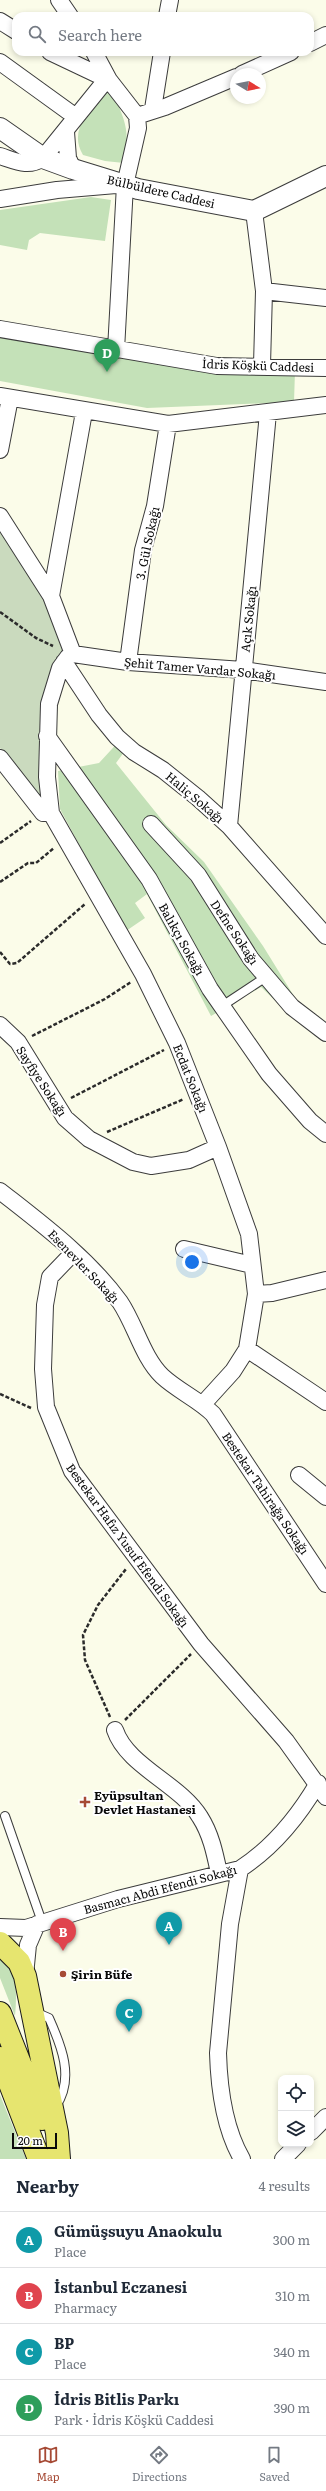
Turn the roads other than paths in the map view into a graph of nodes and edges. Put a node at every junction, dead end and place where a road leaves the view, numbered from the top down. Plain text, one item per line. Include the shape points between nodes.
1 (59, 0) edge
2 (170, 0) edge
3 (67, 12) edge
4 (168, 12) edge
5 (0, 21) edge
6 (12, 28) edge
7 (326, 35) edge
8 (314, 41) edge
9 (58, 56) edge
10 (96, 56) edge
11 (161, 56) edge
12 (282, 56) edge
13 (0, 62) edge
14 (255, 68) edge
15 (109, 80) junction
16 (230, 80) edge
17 (153, 109) junction
18 (137, 116) junction
19 (76, 117) junction
20 (3, 132) edge
21 (66, 132) junction
22 (0, 156) edge
23 (43, 158) junction
24 (73, 169) junction
25 (326, 176) edge
26 (125, 185) junction
27 (0, 199) edge
28 (254, 211) junction
29 (264, 291) junction
30 (326, 298) edge
31 (0, 329) edge
32 (116, 350) junction
33 (262, 365) junction
34 (326, 368) edge
35 (5, 397) edge
36 (326, 405) edge
37 (84, 412) junction
38 (268, 412) junction
39 (168, 424) junction
40 (0, 450) edge
41 (0, 516) edge
42 (51, 596) junction
43 (69, 658) junction
44 (128, 662) junction
45 (243, 670) junction
46 (326, 682) edge
47 (47, 736) junction
48 (0, 758) edge
49 (47, 813) junction
50 (151, 824) dead end
51 (229, 826) junction
52 (326, 936) edge
53 (266, 976) junction
54 (222, 1006) junction
55 (0, 1025) edge
56 (326, 1033) edge
57 (326, 1134) edge
58 (218, 1147) junction
59 (0, 1190) edge
60 (184, 1249) dead end
61 (74, 1252) junction
62 (252, 1265) junction
63 (326, 1280) edge
64 (256, 1294) junction
65 (247, 1349) junction
66 (326, 1402) edge
67 (203, 1404) junction
68 (299, 1475) dead end
69 (326, 1497) edge
70 (326, 1584) edge
71 (115, 1730) road end
72 (318, 1782) junction
73 (326, 1797) edge
74 (5, 1816) dead end
75 (240, 1869) junction
76 (219, 1873) junction
77 (40, 1923) junction
78 (0, 1926) edge
79 (0, 1943) edge
80 (25, 1976) junction
81 (31, 2012) junction
82 (0, 2013) edge
83 (4, 2048) edge
84 (326, 2117) edge
85 (314, 2129) edge
86 (295, 2147) edge
87 (39, 2159) edge
88 (58, 2159) edge
89 (242, 2159) edge
90 (283, 2159) edge

1 - 3 street
2 - 4 street
5 - 6 street
7 - 8 street
9 - 15 street
10 - 15 street
11 - 17 street
12 - 14 street
13 - 19 street
15 - 18 street
15 - 19 street
16 - 17 street via 165,107
17 - 18 street
18 - 26 street via 138,128
19 - 21 street
20 - 23 street, Bülbüldere Caddesi
21 - 23 street
21 - 24 street via 68,158
22 - 23 street via 23,164 34,164
23 - 24 street, Bülbüldere Caddesi
24 - 26 street, Bülbüldere Caddesi
25 - 28 street
26 - 27 street via 90,186
26 - 28 street, Bülbüldere Caddesi
26 - 32 street
28 - 29 street
29 - 30 street
29 - 33 street
31 - 32 street, İdris Köşkü Caddesi
32 - 33 street, İdris Köşkü Caddesi via 217,366
33 - 34 street, İdris Köşkü Caddesi
35 - 37 street
35 - 40 street
36 - 38 street
37 - 39 street
37 - 42 street
38 - 39 street
38 - 45 street, Açık Sokağı
39 - 44 street, 3. Gül Sokağı via 155,506 143,550
41 - 42 street, Haliç Sokağı
42 - 43 street, Haliç Sokağı
43 - 44 street, Şehit Tamer Vardar Sokağı
43 - 47 street via 60,668 49,704
43 - 51 street, Haliç Sokağı via 99,715 117,737 198,798
44 - 45 street, Şehit Tamer Vardar Sokağı
45 - 46 street, Şehit Tamer Vardar Sokağı
45 - 51 street, Açık Sokağı
47 - 49 street
47 - 54 street, Balıkçı Sokağı via 148,879
48 - 49 street, Ecdat Sokağı
49 - 58 street, Ecdat Sokağı via 66,839 143,974 177,1043
50 - 53 street, Defne Sokağı via 198,875 251,958
51 - 52 street, Haliç Sokağı
53 - 54 lane
53 - 56 street, Defne Sokağı via 292,1007
54 - 57 street, Balıkçı Sokağı via 270,1074 310,1121
55 - 58 street, Sayfiye Sokağı via 18,1042 56,1106 89,1139 133,1162 151,1166 189,1160
58 - 62 street, Ecdat Sokağı via 248,1234
59 - 61 street, Esenevler Sokağı via 43,1223
60 - 62 street
61 - 67 street, Esenevler Sokağı via 120,1303 161,1375
61 - 72 street, Bestekar Hafız Yusuf Efendi Sokağı via 50,1277 44,1327 43,1369 46,1407 72,1471 201,1644 286,1741
62 - 64 street, Ecdat Sokağı
63 - 64 street via 272,1294
64 - 65 street, Ecdat Sokağı
65 - 66 street
65 - 67 street via 233,1371
67 - 70 street, Bestekar Tahirağa Sokağı via 213,1414
68 - 69 street
71 - 76 street via 118,1740 126,1749 181,1796 200,1816 210,1837
72 - 73 street, Bestekar Hafız Yusuf Efendi Sokağı
72 - 75 street, Basmacı Abdi Efendi Sokağı via 295,1819 257,1858
74 - 77 lane
75 - 76 street, Basmacı Abdi Efendi Sokağı
75 - 89 street via 229,1932 218,2074 228,2126
76 - 77 street, Basmacı Abdi Efendi Sokağı via 118,1899
77 - 78 street, Basmacı Abdi Efendi Sokağı via 26,1928
77 - 80 street via 28,1944
79 - 80 main road via 19,1962
80 - 81 main road
81 - 83 main road via 21,2034
81 - 88 main road via 58,2133
82 - 83 main road
83 - 87 main road
83 - 88 main road
84 - 85 street
86 - 90 street

